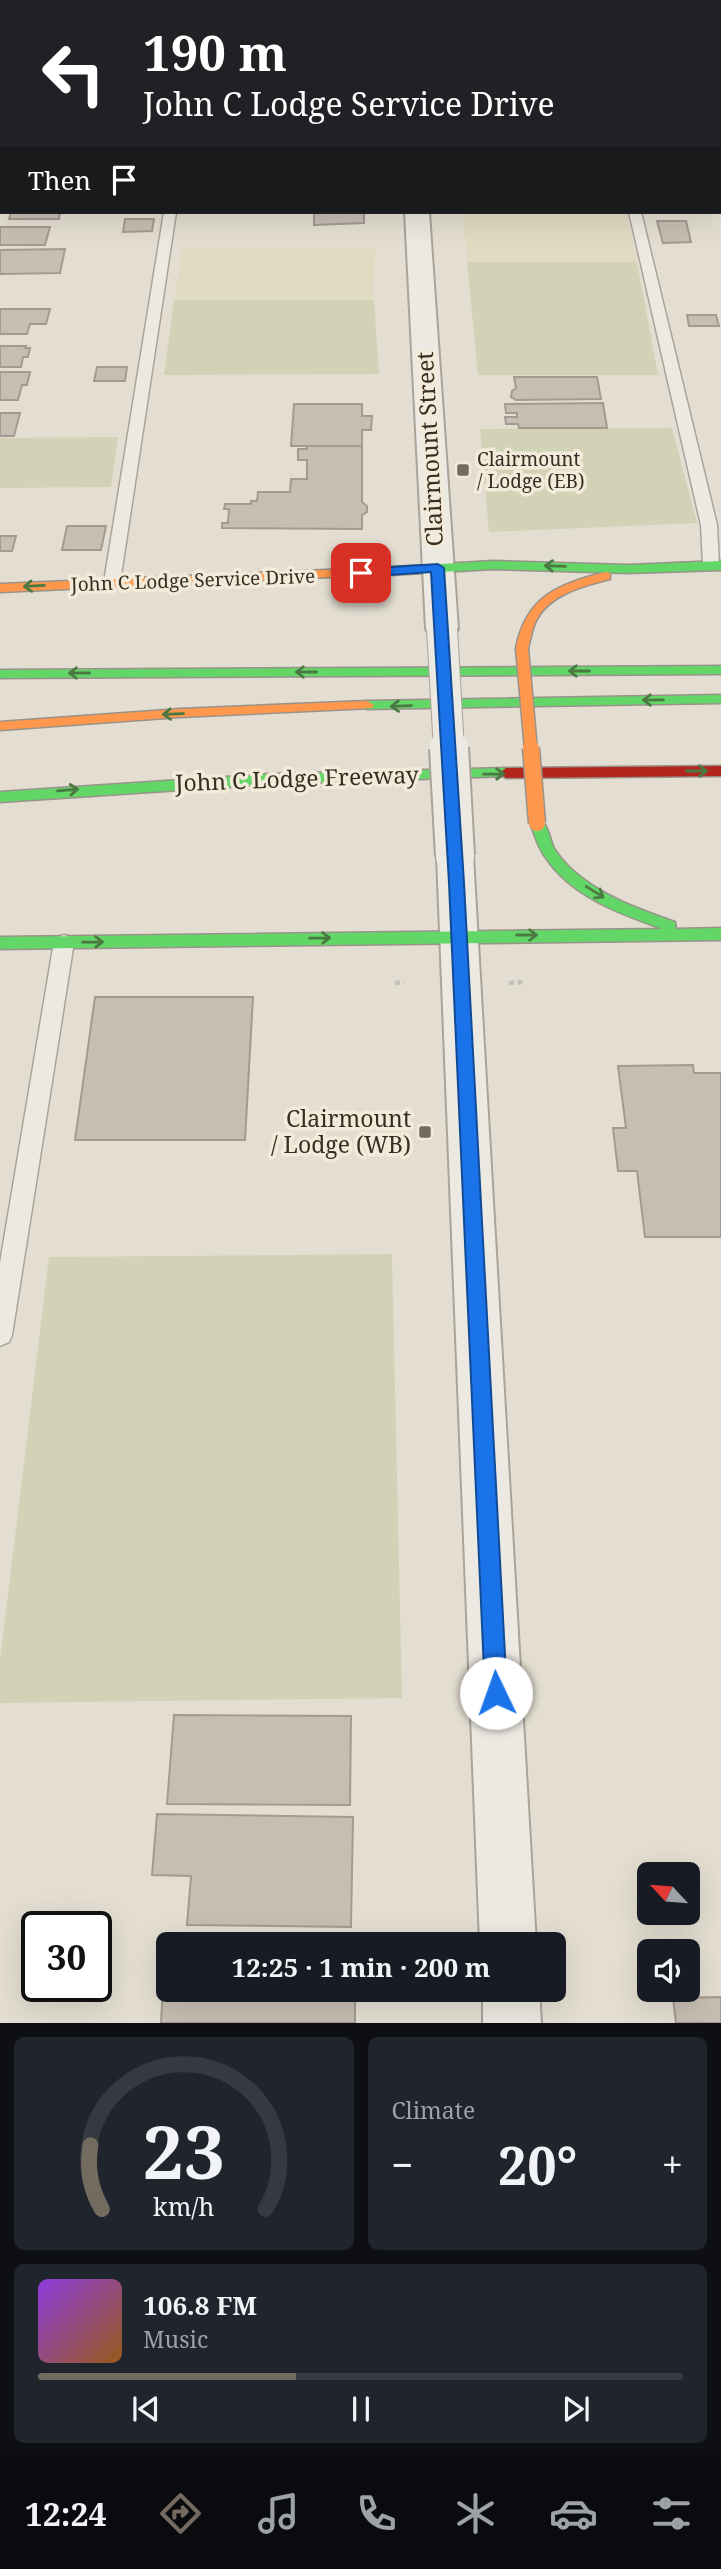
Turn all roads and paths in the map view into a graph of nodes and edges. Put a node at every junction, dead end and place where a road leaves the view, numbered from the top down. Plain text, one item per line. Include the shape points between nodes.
1 (170, 214) edge
2 (417, 214) edge
3 (635, 214) edge
4 (718, 565) edge
5 (438, 568) junction
6 (628, 569) junction
7 (112, 582) junction
8 (0, 588) edge
9 (721, 670) edge
10 (0, 674) edge
11 (721, 699) edge
12 (0, 726) edge
13 (721, 771) edge
14 (0, 797) edge
15 (695, 934) junction
16 (721, 934) edge
17 (459, 935) junction
18 (64, 942) junction
19 (0, 943) edge
20 (404, 982) dead end
21 (523, 982) dead end
22 (395, 983) dead end
23 (509, 983) dead end
24 (0, 1335) edge
25 (508, 1932) edge
26 (511, 2002) edge
27 (512, 2023) edge

1 - 7 lane
2 - 5 street, Clairmount Street
3 - 4 lane
4 - 6 main road, John C Lodge Service Drive
6 -> 5 main road, John C Lodge Service Drive
5 - 7 main road, John C Lodge Service Drive
5 - 17 street, Clairmount Street, bridge
6 -> 15 main road, bridge via 564,590 534,608 522,630 537,823 552,858 583,884 630,913
7 -> 8 main road, John C Lodge Service Drive
9 -> 10 main road
11 -> 12 main road via 212,712
14 -> 13 main road, John C Lodge Freeway via 303,776
15 - 16 main road
17 -> 15 main road
18 -> 17 main road
17 - 25 street, Clairmount Street
18 - 19 main road
18 - 24 lane
20 - 22 path
21 - 23 path
26 - 27 street

